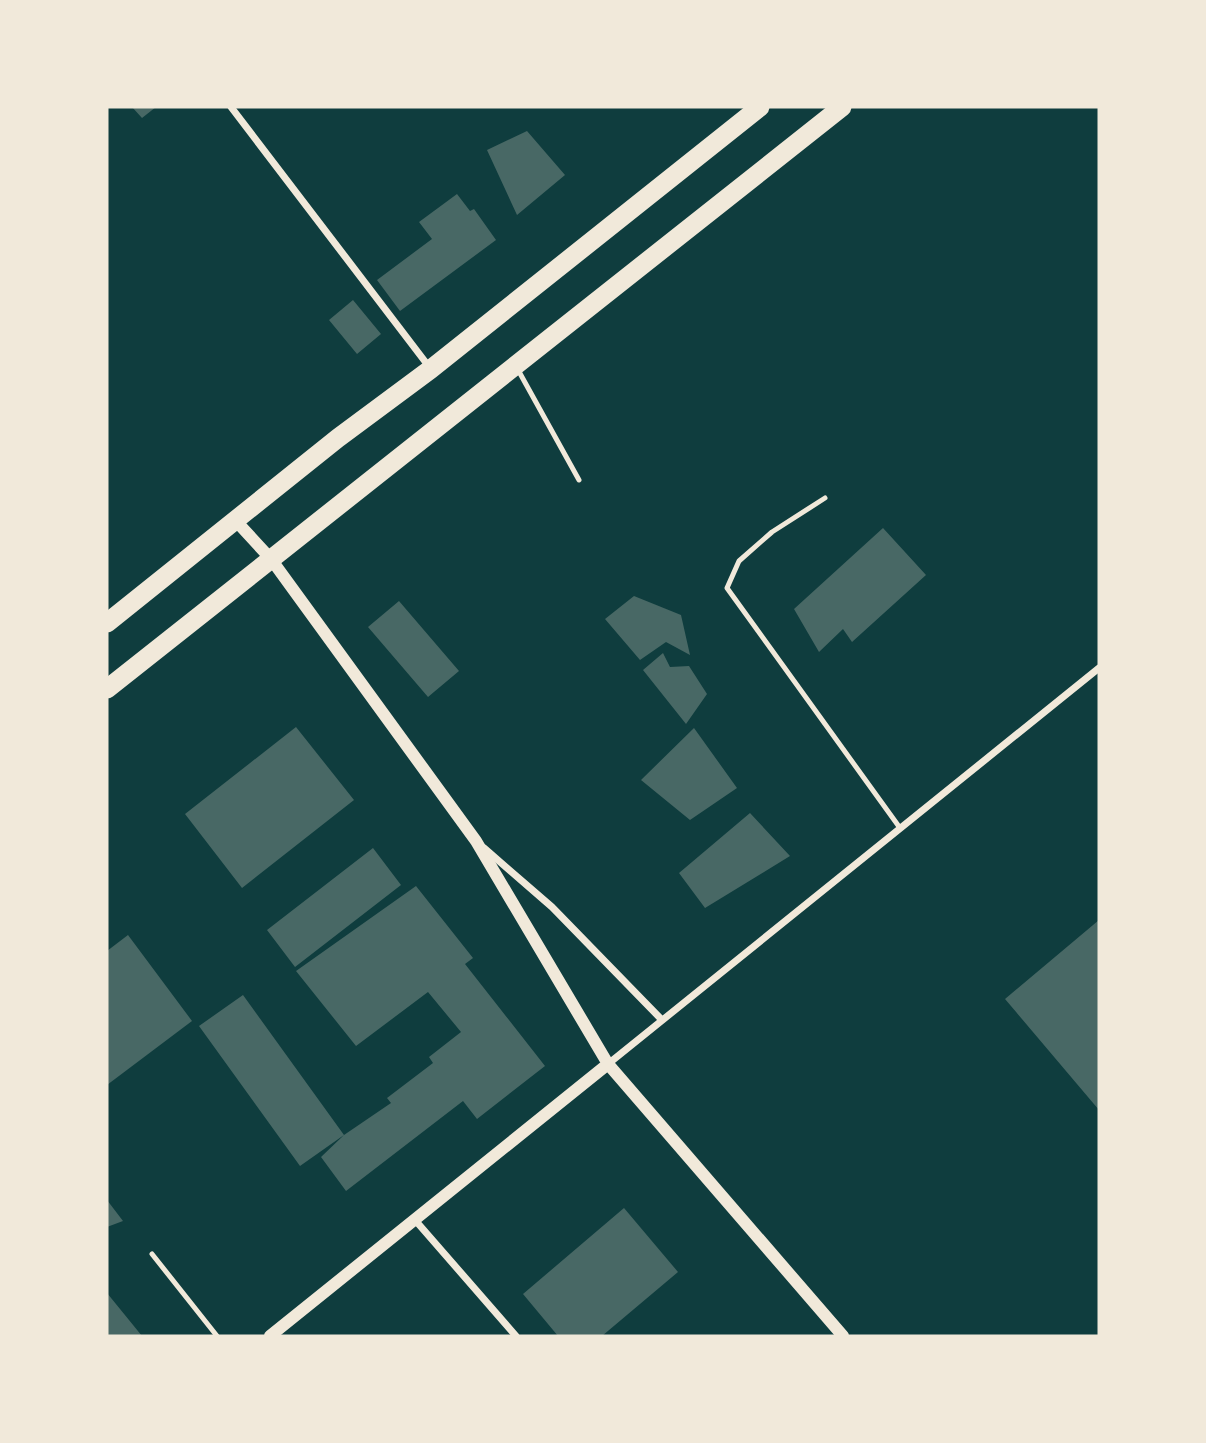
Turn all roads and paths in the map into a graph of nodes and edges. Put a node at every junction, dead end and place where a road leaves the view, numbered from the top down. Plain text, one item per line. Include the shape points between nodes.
1 (231, 107) edge
2 (760, 107) edge
3 (842, 107) edge
4 (516, 365) junction
5 (431, 369) junction
6 (579, 480) dead end
7 (825, 498) dead end
8 (236, 521) junction
9 (271, 559) junction
10 (107, 623) edge
11 (1099, 668) edge
12 (107, 689) edge
13 (900, 828) junction
14 (475, 841) junction
15 (662, 1020) junction
16 (608, 1063) junction
17 (415, 1220) junction
18 (152, 1254) dead end
19 (217, 1336) edge
20 (270, 1336) edge
21 (516, 1336) edge
22 (843, 1336) edge

1 - 5 street
2 - 5 highway
3 - 4 highway
4 - 6 lane
4 - 9 highway
5 - 8 highway
7 - 13 lane via 772,532 740,561 727,588
8 - 9 street
8 - 10 highway
9 - 12 highway
9 - 14 street
11 - 13 street
13 - 15 street
14 - 15 street via 552,907
14 - 16 street
15 - 16 street
16 - 17 street
16 - 22 street
17 - 20 street
17 - 21 street
18 - 19 lane

